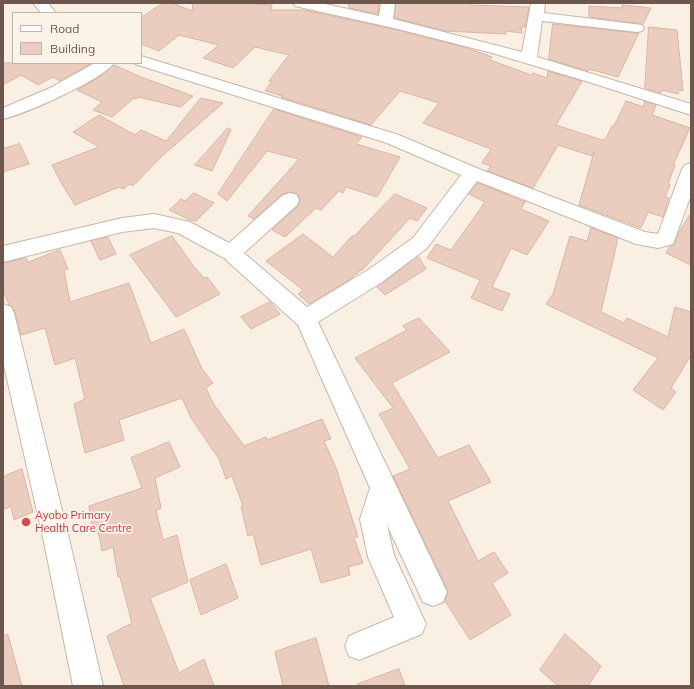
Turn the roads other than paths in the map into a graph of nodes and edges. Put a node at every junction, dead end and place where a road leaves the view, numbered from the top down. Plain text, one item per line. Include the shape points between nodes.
1 (40, 3) edge
2 (300, 3) edge
3 (388, 3) edge
4 (537, 10) edge
5 (48, 12) edge
6 (385, 21) junction
7 (637, 28) dead end
8 (529, 58) junction
9 (142, 60) edge
10 (104, 64) edge
11 (691, 110) edge
12 (3, 114) edge
13 (691, 169) edge
14 (473, 172) junction
15 (290, 200) dead end
16 (231, 253) junction
17 (3, 254) edge
18 (3, 313) edge
19 (306, 319) junction
20 (383, 488) junction
21 (433, 592) dead end
22 (359, 646) dead end
23 (88, 686) edge

1 - 5 street
2 - 6 street
3 - 6 street
4 - 7 street
4 - 8 street
6 - 8 street
8 - 11 street
9 - 14 street via 393,139
10 - 12 street via 44,99
13 - 14 street via 666,238 658,241 643,239
14 - 19 street via 420,243 376,276
15 - 16 street
16 - 17 street via 183,227 154,221 122,225
16 - 19 street
18 - 23 street
19 - 20 street
20 - 21 street
20 - 22 street via 373,519 381,557 412,624

